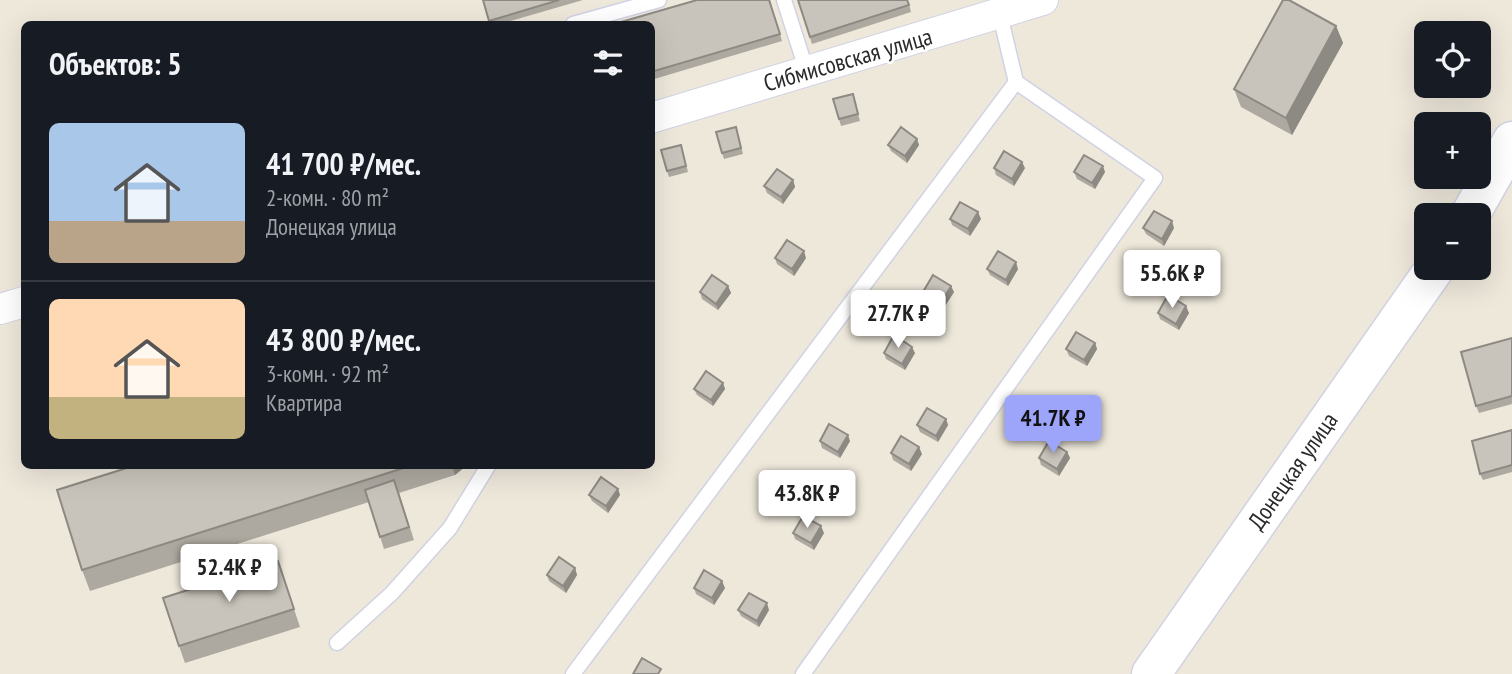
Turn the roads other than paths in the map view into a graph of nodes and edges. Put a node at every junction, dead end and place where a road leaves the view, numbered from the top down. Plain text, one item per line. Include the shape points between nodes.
1 (659, 0) edge
2 (784, 0) edge
3 (1043, 0) edge
4 (1000, 15) junction
5 (584, 21) edge
6 (807, 72) junction
7 (1016, 82) junction
8 (655, 117) edge
9 (1512, 141) edge
10 (1477, 203) edge
11 (1427, 280) edge
12 (21, 303) edge
13 (0, 309) edge
14 (486, 469) edge
15 (337, 643) dead end
16 (573, 674) edge
17 (803, 674) edge
18 (1151, 674) edge

1 - 5 lane
2 - 6 lane
3 - 4 street, Сибмисовская улица
4 - 6 street, Сибмисовская улица
4 - 7 lane
6 - 8 street, Сибмисовская улица
7 - 16 lane
7 - 17 lane via 1155,178
9 - 10 main road
11 - 18 main road, Донецкая улица
12 - 13 street
14 - 15 lane via 450,528 392,593

